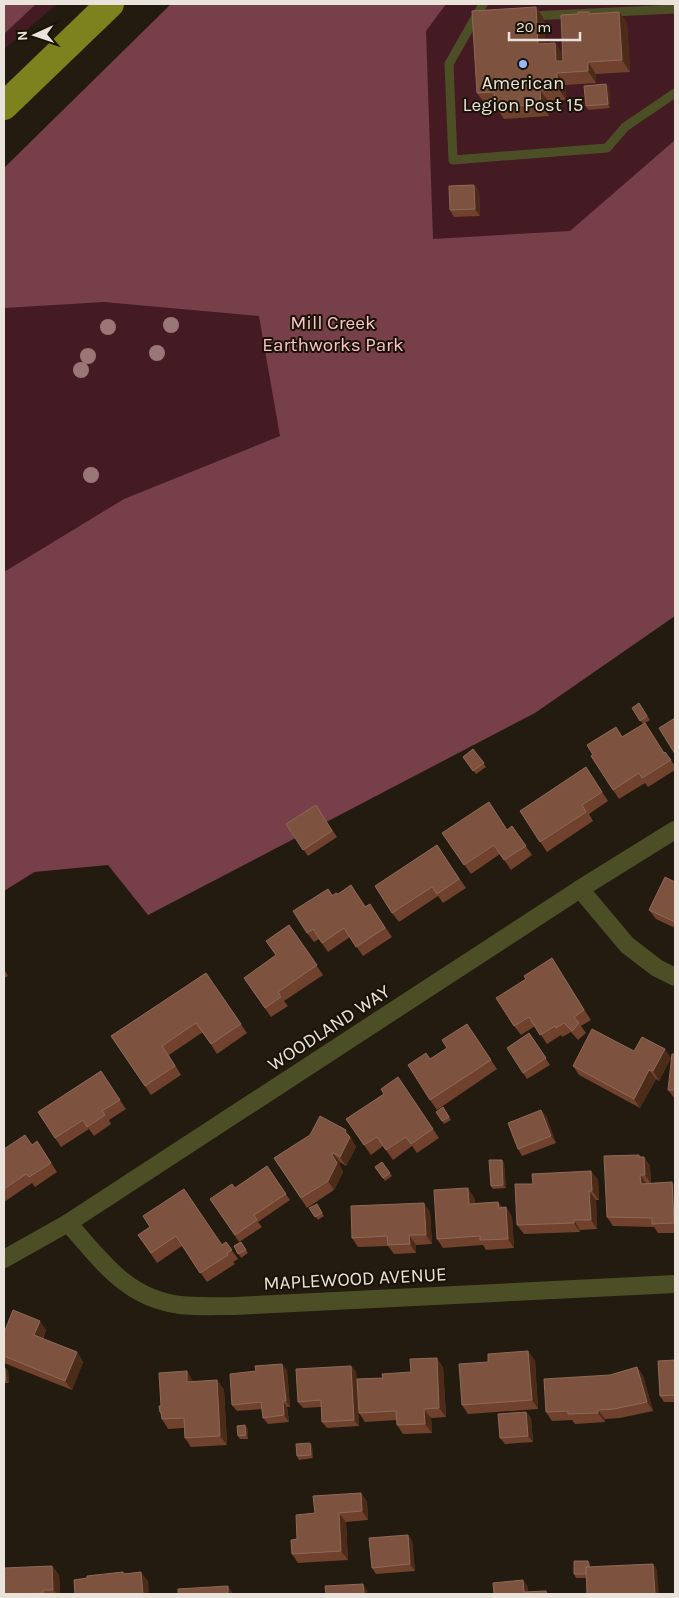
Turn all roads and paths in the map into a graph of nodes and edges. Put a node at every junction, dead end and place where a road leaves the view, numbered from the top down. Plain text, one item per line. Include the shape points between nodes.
1 (110, 4) edge
2 (483, 4) edge
3 (675, 8) edge
4 (523, 16) edge
5 (675, 94) edge
6 (4, 106) edge
7 (675, 830) edge
8 (580, 889) junction
9 (675, 977) edge
10 (68, 1223) junction
11 (4, 1258) edge
12 (675, 1284) edge

1 - 6 main road
2 - 5 lane via 481,16 449,64 453,160 607,148 625,127
3 - 4 lane
7 - 8 street, WOODLAND WAY
8 - 9 street via 627,945
8 - 10 street, WOODLAND WAY
10 - 11 street, WOODLAND WAY
10 - 12 street, MAPLEWOOD AVENUE via 124,1283 150,1298 180,1305 234,1306

